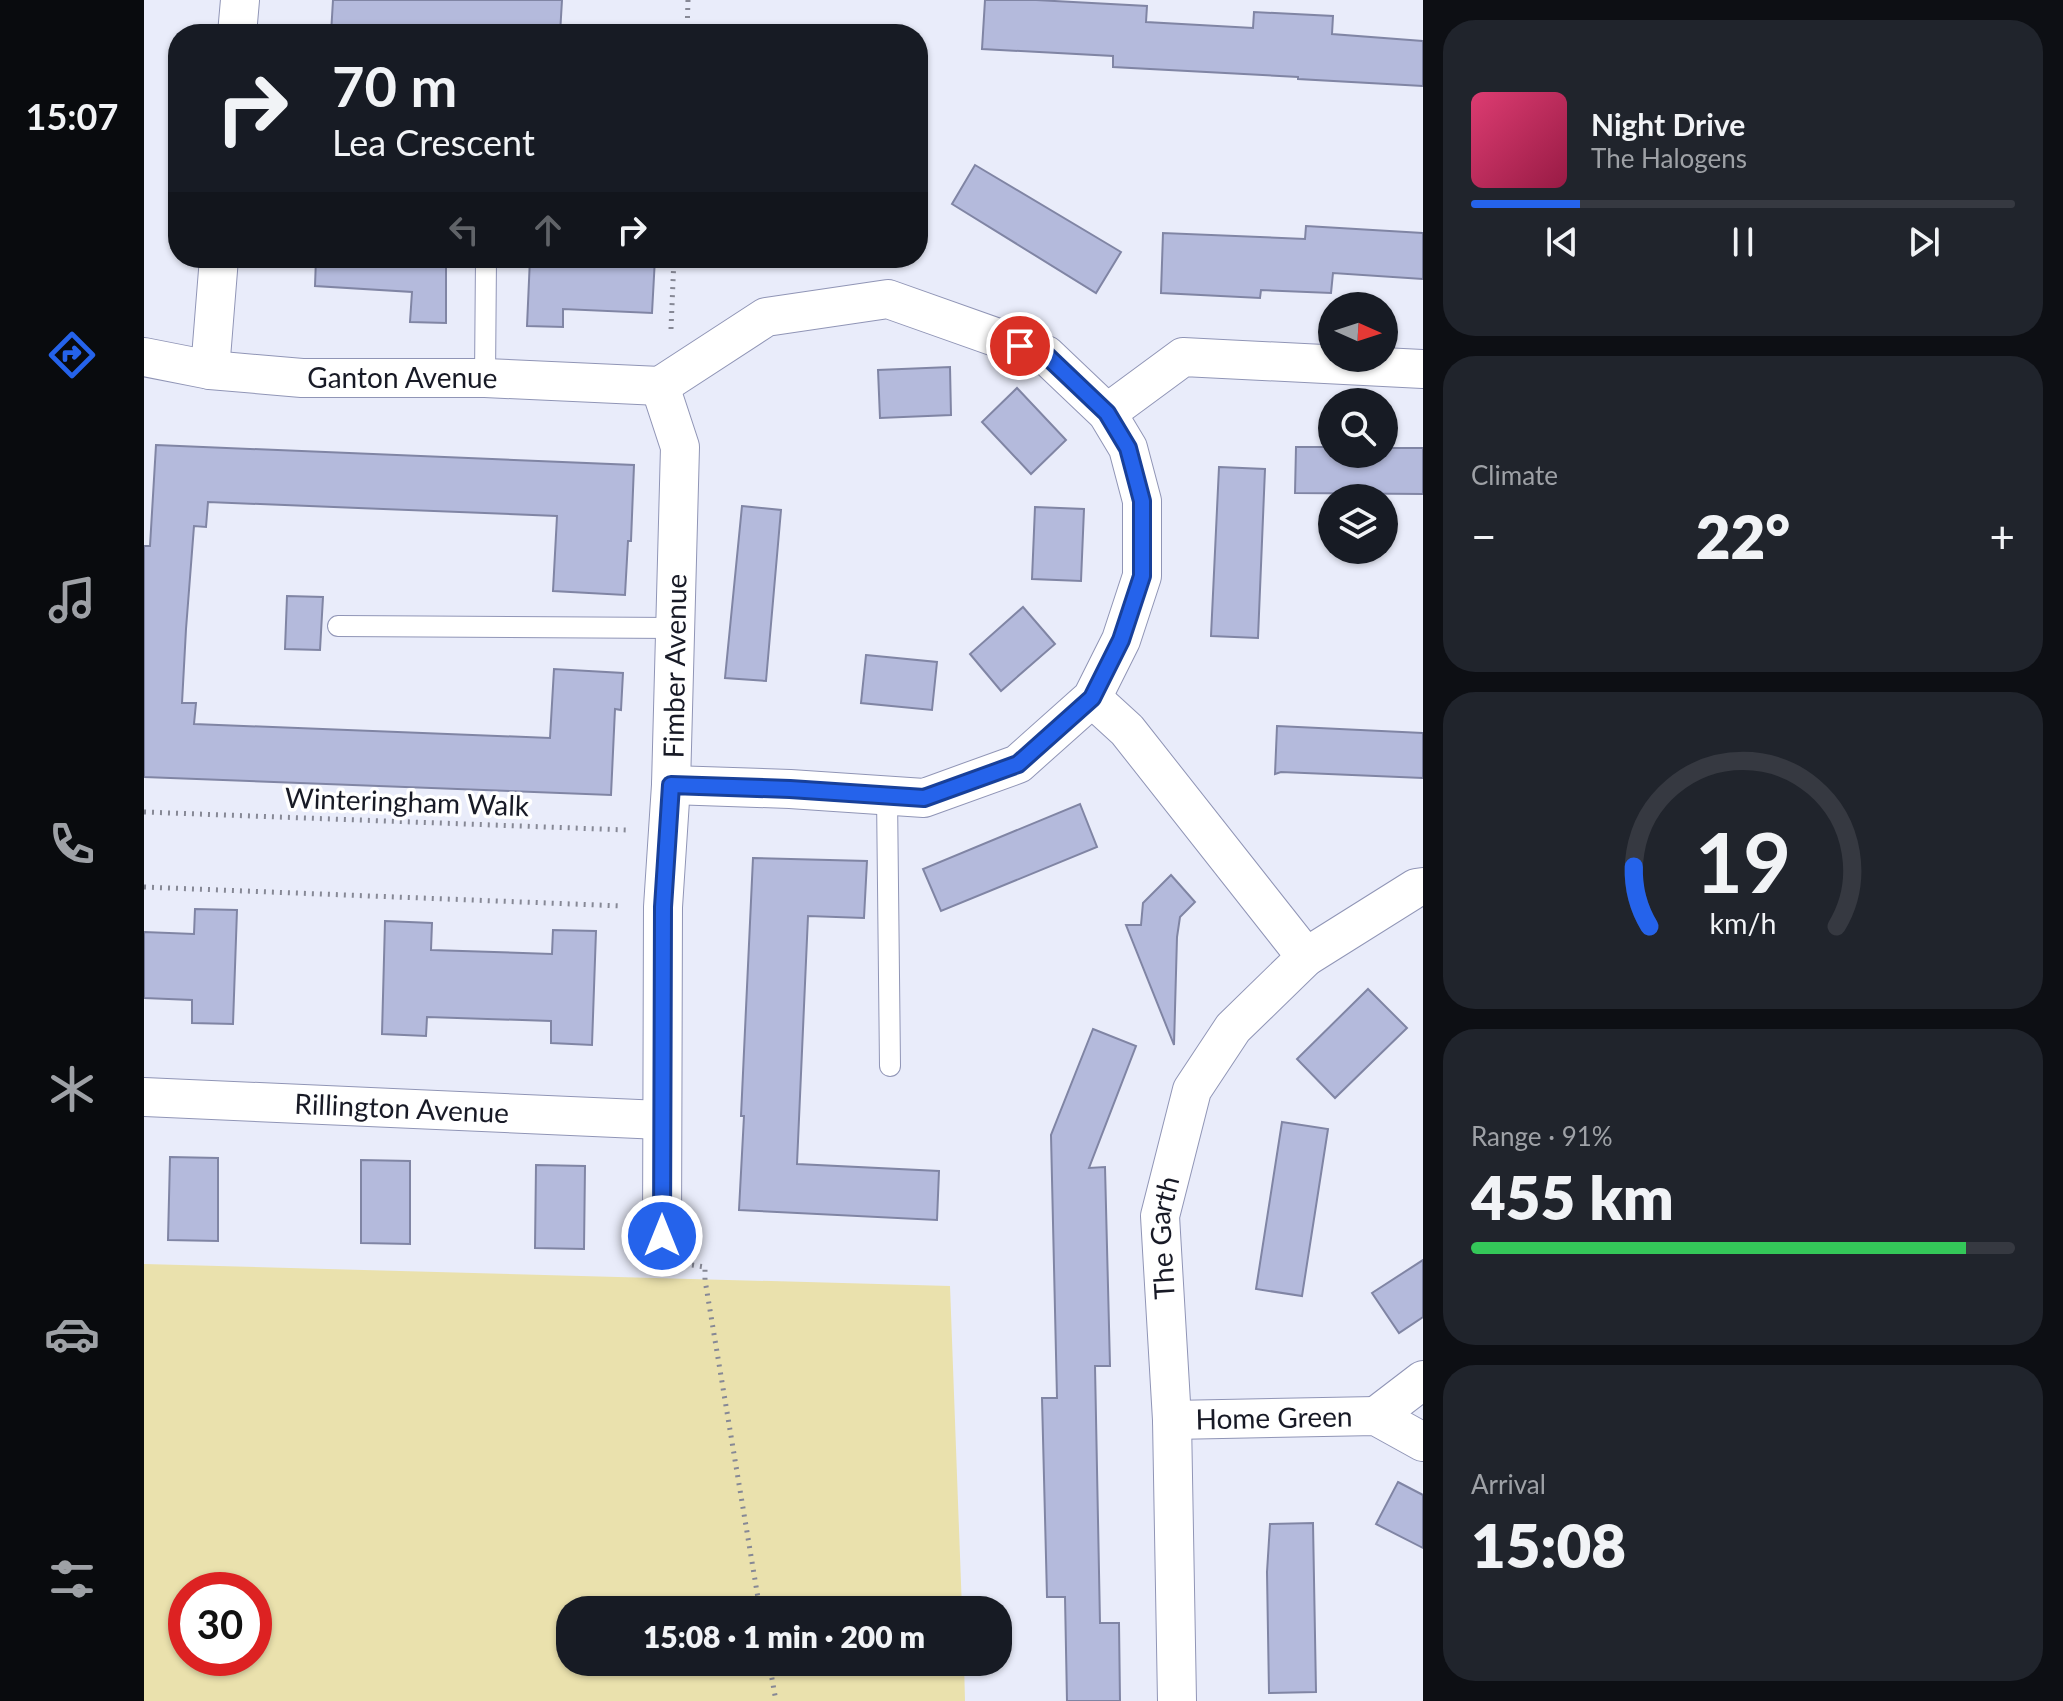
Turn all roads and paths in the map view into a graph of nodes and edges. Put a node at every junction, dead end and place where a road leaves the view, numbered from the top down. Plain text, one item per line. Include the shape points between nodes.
1 (240, 0) edge
2 (688, 0) edge
3 (238, 24) edge
4 (687, 24) edge
5 (218, 268) edge
6 (486, 268) edge
7 (673, 268) edge
8 (144, 357) edge
9 (1423, 369) edge
10 (210, 370) junction
11 (485, 378) junction
12 (664, 384) junction
13 (1107, 413) junction
14 (338, 626) dead end
15 (675, 628) junction
16 (1092, 698) junction
17 (671, 785) junction
18 (887, 795) junction
19 (144, 812) edge
20 (668, 831) junction
21 (144, 887) edge
22 (1423, 887) edge
23 (663, 907) junction
24 (1306, 957) junction
25 (890, 1066) dead end
26 (144, 1097) edge
27 (661, 1120) junction
28 (662, 1236) joint
29 (1423, 1380) edge
30 (1376, 1416) junction
31 (1172, 1420) junction
32 (1423, 1442) edge
33 (758, 1596) edge
34 (772, 1676) edge
35 (776, 1701) edge
36 (1177, 1701) edge

1 - 3 street
2 - 4 path
5 - 10 street
6 - 11 lane
7 - 12 path
8 - 10 street, Ganton Avenue
9 - 13 street via 1183,357
10 - 11 street, Ganton Avenue via 302,378
11 - 12 street, Ganton Avenue
12 - 13 street via 766,317 888,299 1046,355
12 - 15 street, Fimber Avenue via 680,447
13 - 16 street via 1128,448 1142,501 1142,576 1121,640
14 - 15 lane
15 - 17 street, Fimber Avenue
16 - 18 street via 1018,764 924,798
16 - 24 street via 1127,730
17 - 18 street
17 - 20 street, Fimber Avenue
18 - 25 lane
19 - 20 path, Winteringham Walk
20 - 23 street, Fimber Avenue
21 - 23 path
22 - 24 street, The Garth
23 - 27 street, Fimber Avenue
24 - 31 street, The Garth via 1233,1028 1192,1090 1160,1216
26 - 27 street, Rillington Avenue
27 - 28 street, Fimber Avenue
28 - 33 path via 663,1264 705,1267
29 - 30 street, Home Green
30 - 31 street, Home Green
30 - 32 street, Home Green
31 - 36 street, The Garth
34 - 35 path

